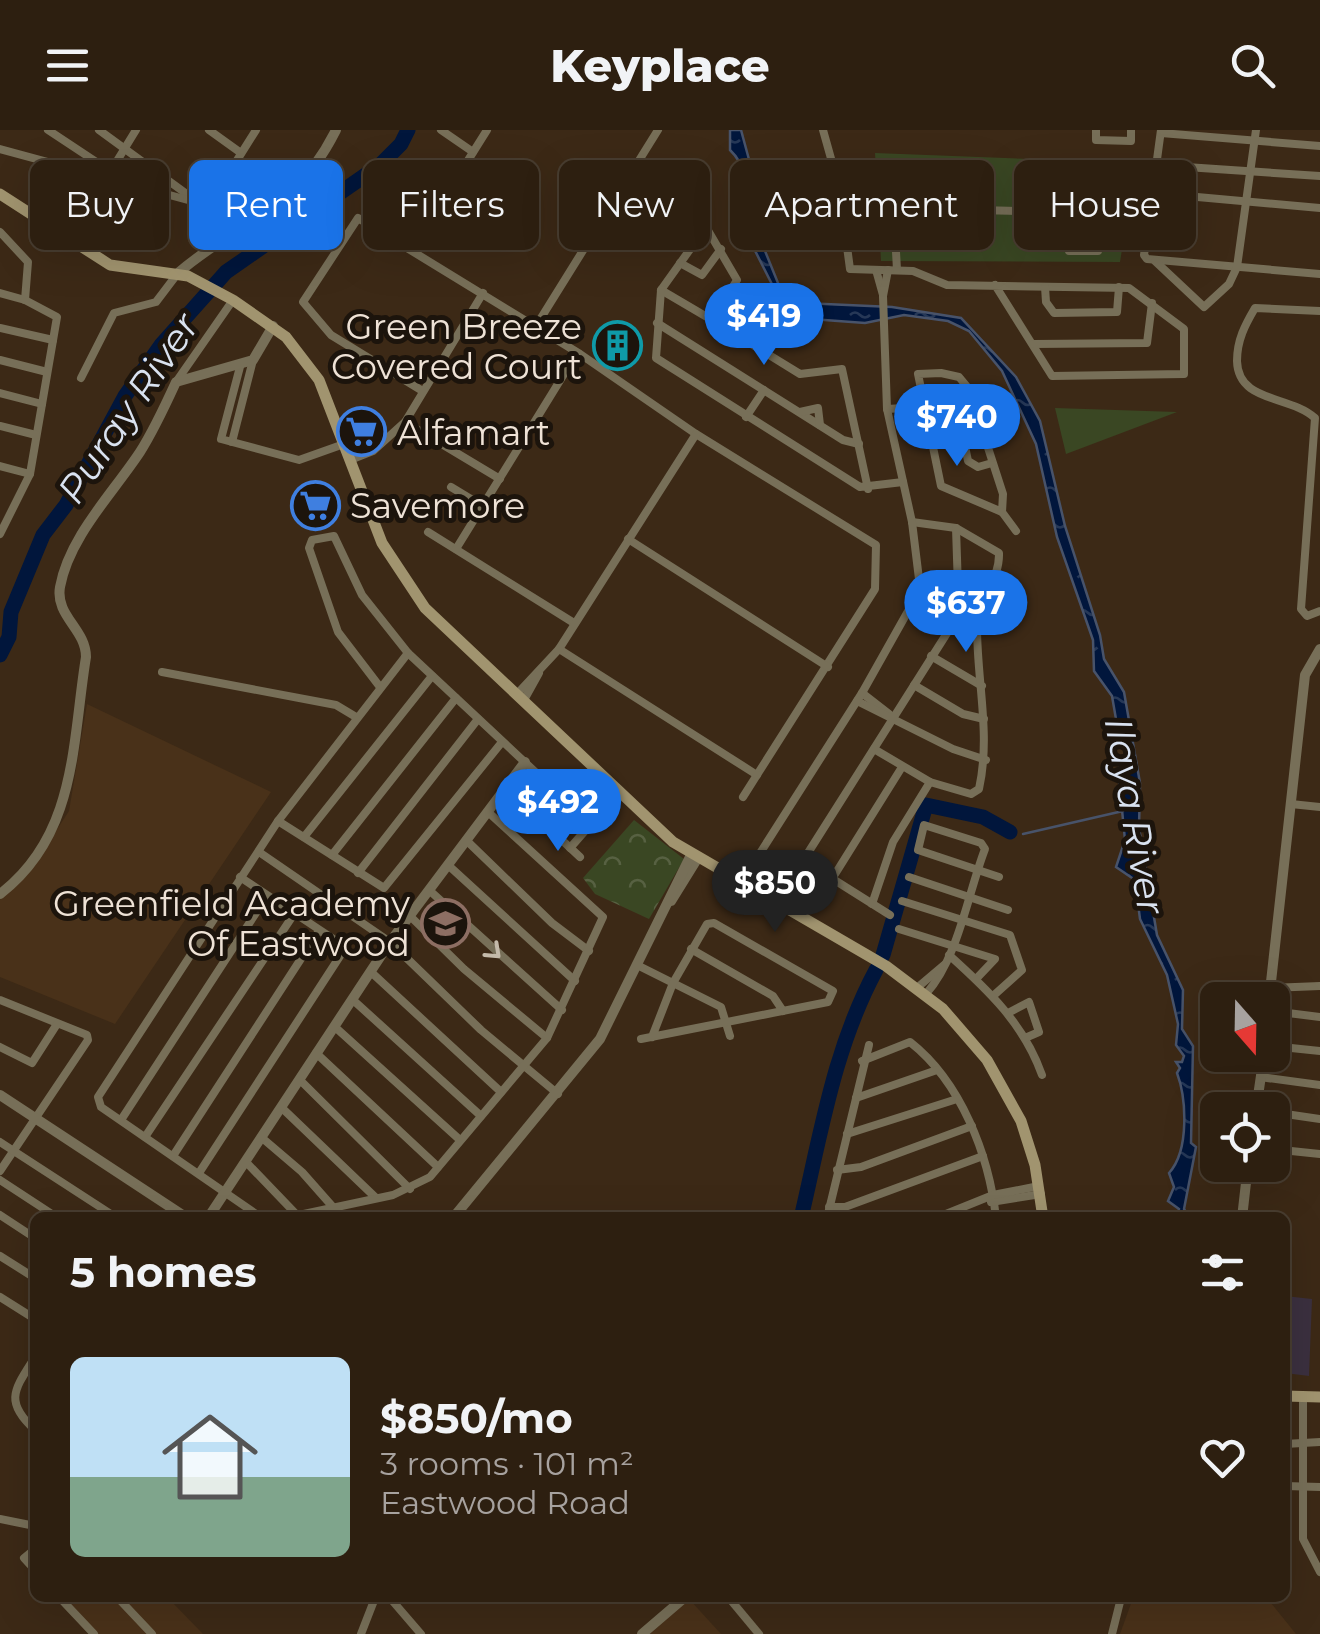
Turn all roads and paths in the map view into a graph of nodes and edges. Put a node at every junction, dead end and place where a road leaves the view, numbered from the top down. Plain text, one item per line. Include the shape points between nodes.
1 (48, 130) edge
2 (99, 130) edge
3 (136, 130) edge
4 (209, 130) edge
5 (256, 130) edge
6 (336, 130) edge
7 (441, 130) edge
8 (487, 130) edge
9 (658, 130) edge
10 (823, 130) edge
11 (1096, 130) edge
12 (1131, 130) edge
13 (1161, 131) edge
14 (1255, 135) edge
15 (1320, 146) edge
16 (0, 149) edge
17 (125, 149) junction
18 (241, 152) junction
19 (473, 152) junction
20 (46, 160) edge
21 (88, 160) edge
22 (118, 160) edge
23 (235, 160) edge
24 (320, 160) edge
25 (468, 160) edge
26 (1157, 160) edge
27 (1196, 167) edge
28 (1248, 170) junction
29 (1320, 176) edge
30 (0, 194) edge
31 (189, 195) edge
32 (1196, 197) edge
33 (1244, 202) junction
34 (1320, 208) edge
35 (1014, 211) edge
36 (1067, 212) joint
37 (363, 219) edge
38 (0, 232) edge
39 (721, 249) junction
40 (216, 250) edge
41 (416, 250) edge
42 (1145, 250) edge
43 (1155, 261) junction
44 (680, 263) junction
45 (1237, 267) junction
46 (876, 270) junction
47 (893, 270) junction
48 (183, 274) junction
49 (1320, 274) edge
50 (994, 285) junction
51 (1045, 287) junction
52 (1119, 287) junction
53 (661, 290) junction
54 (484, 293) junction
55 (0, 294) edge
56 (883, 297) junction
57 (231, 299) junction
58 (25, 300) junction
59 (1152, 303) junction
60 (1320, 311) edge
61 (712, 320) junction
62 (657, 323) junction
63 (273, 326) junction
64 (536, 326) junction
65 (0, 328) edge
66 (53, 340) junction
67 (1034, 344) junction
68 (577, 353) junction
69 (0, 360) edge
70 (247, 361) junction
71 (917, 363) dead end
72 (47, 372) junction
73 (918, 374) junction
74 (80, 378) dead end
75 (176, 382) junction
76 (421, 390) junction
77 (764, 390) junction
78 (0, 393) edge
79 (42, 404) junction
80 (974, 404) junction
81 (924, 407) junction
82 (887, 409) junction
83 (746, 416) junction
84 (405, 422) junction
85 (0, 426) edge
86 (696, 434) junction
87 (1319, 435) edge
88 (36, 436) junction
89 (982, 436) junction
90 (859, 444) junction
91 (347, 451) junction
92 (992, 463) junction
93 (0, 466) edge
94 (30, 474) junction
95 (500, 479) junction
96 (904, 482) junction
97 (452, 487) dead end
98 (868, 489) junction
99 (484, 506) junction
100 (4, 508) edge
101 (1002, 512) junction
102 (912, 522) junction
103 (956, 528) junction
104 (1308, 528) junction
105 (1320, 529) edge
106 (1016, 531) dead end
107 (428, 532) dead end
108 (0, 534) edge
109 (628, 539) junction
110 (456, 549) junction
111 (1320, 611) edge
112 (574, 623) junction
113 (559, 649) junction
114 (1320, 649) edge
115 (408, 653) junction
116 (932, 656) junction
117 (1314, 666) edge
118 (828, 667) junction
119 (162, 672) dead end
120 (432, 676) junction
121 (914, 685) junction
122 (982, 686) junction
123 (380, 687) junction
124 (521, 697) junction
125 (859, 697) junction
126 (456, 698) junction
127 (891, 716) junction
128 (356, 717) junction
129 (478, 719) junction
130 (984, 720) junction
131 (502, 742) junction
132 (874, 750) junction
133 (986, 760) junction
134 (526, 762) junction
135 (902, 767) junction
136 (757, 776) junction
137 (930, 782) junction
138 (506, 788) junction
139 (743, 797) dead end
140 (1291, 804) junction
141 (1320, 807) edge
142 (488, 812) junction
143 (278, 821) junction
144 (304, 837) junction
145 (466, 840) junction
146 (570, 848) junction
147 (259, 852) junction
148 (332, 855) junction
149 (580, 857) dead end
150 (694, 857) junction
151 (448, 865) junction
152 (977, 869) junction
153 (358, 873) junction
154 (240, 877) junction
155 (909, 877) dead end
156 (999, 877) dead end
157 (832, 879) junction
158 (741, 884) junction
159 (428, 890) junction
160 (0, 894) edge
161 (968, 895) junction
162 (267, 896) junction
163 (902, 901) dead end
164 (872, 904) junction
165 (1008, 910) dead end
166 (294, 914) junction
167 (409, 915) junction
168 (890, 915) dead end
169 (961, 920) junction
170 (899, 929) dead end
171 (320, 931) junction
172 (390, 942) junction
173 (952, 945) junction
174 (691, 950) junction
175 (589, 951) junction
176 (949, 955) junction
177 (637, 964) junction
178 (370, 972) junction
179 (976, 979) junction
180 (575, 981) junction
181 (1271, 982) edge
182 (673, 983) junction
183 (1320, 986) edge
184 (922, 991) junction
185 (1290, 991) edge
186 (993, 996) junction
187 (0, 1000) edge
188 (352, 1000) junction
189 (562, 1010) junction
190 (783, 1012) junction
191 (1008, 1013) junction
192 (1290, 1013) edge
193 (1320, 1016) edge
194 (727, 1022) junction
195 (57, 1024) junction
196 (335, 1027) junction
197 (730, 1036) dead end
198 (547, 1038) junction
199 (1025, 1038) junction
200 (868, 1045) dead end
201 (0, 1047) edge
202 (1290, 1048) edge
203 (1320, 1051) edge
204 (316, 1053) junction
205 (862, 1061) junction
206 (524, 1068) junction
207 (937, 1070) junction
208 (1261, 1072) edge
209 (1042, 1075) dead end
210 (1260, 1077) junction
211 (300, 1080) junction
212 (1320, 1085) edge
213 (501, 1092) junction
214 (1258, 1092) edge
215 (558, 1094) junction
216 (0, 1095) edge
217 (856, 1098) junction
218 (957, 1099) junction
219 (282, 1108) junction
220 (1290, 1115) edge
221 (481, 1116) junction
222 (34, 1118) junction
223 (1320, 1119) edge
224 (121, 1120) junction
225 (972, 1126) junction
226 (847, 1134) junction
227 (146, 1137) junction
228 (261, 1137) junction
229 (460, 1140) junction
230 (0, 1142) edge
231 (14, 1150) junction
232 (1290, 1151) edge
233 (1320, 1154) edge
234 (173, 1156) junction
235 (983, 1156) junction
236 (246, 1162) junction
237 (438, 1168) junction
238 (837, 1170) junction
239 (0, 1172) edge
240 (199, 1172) junction
241 (0, 1180) edge
242 (1246, 1182) edge
243 (410, 1189) junction
244 (1040, 1190) junction
245 (225, 1192) junction
246 (375, 1197) junction
247 (991, 1199) junction
248 (332, 1206) junction
249 (49, 1212) edge
250 (108, 1212) edge
251 (179, 1212) edge
252 (212, 1212) edge
253 (253, 1212) edge
254 (294, 1212) edge
255 (305, 1212) edge
256 (458, 1212) edge
257 (828, 1212) edge
258 (953, 1212) edge
259 (994, 1212) edge
260 (1043, 1212) edge
261 (1243, 1212) edge
262 (0, 1215) edge
263 (30, 1235) edge
264 (0, 1256) edge
265 (30, 1275) edge
266 (0, 1297) edge
267 (30, 1317) edge
268 (30, 1365) edge
269 (1290, 1396) edge
270 (1304, 1396) junction
271 (1320, 1397) edge
272 (30, 1422) edge
273 (1320, 1442) edge
274 (1303, 1443) junction
275 (1290, 1444) edge
276 (1290, 1487) edge
277 (1320, 1487) edge
278 (1303, 1488) junction
279 (0, 1519) edge
280 (30, 1525) edge
281 (1320, 1572) edge
282 (64, 1602) edge
283 (122, 1602) edge
284 (373, 1602) edge
285 (393, 1602) edge
286 (679, 1602) edge
287 (733, 1602) edge
288 (1120, 1602) edge
289 (94, 1634) edge
290 (152, 1634) edge
291 (361, 1634) edge
292 (421, 1634) edge
293 (642, 1634) edge
294 (760, 1634) edge
295 (1112, 1634) edge

1 - 21 street
2 - 17 street
3 - 17 street
4 - 18 street
5 - 18 street
6 - 24 street
7 - 19 street
8 - 19 street
9 - 64 street
10 - 46 street via 839,187 846,265
11 - 12 street via 1096,140 1131,141
13 - 14 street
13 - 26 street
14 - 15 street
14 - 28 street
16 - 20 street
17 - 22 street
17 - 31 street
18 - 23 street
19 - 25 street
27 - 28 street
28 - 29 street
28 - 33 street
30 - 48 main road via 110,266
32 - 33 street
33 - 34 street
33 - 45 street
35 - 47 street via 898,208
36 - 36 street via 1100,213 1098,251 1068,251
37 - 76 street via 354,220 302,302 331,335
38 - 58 street via 28,262
39 - 44 street via 702,275
39 - 44 street via 706,227
39 - 61 street via 737,280
40 - 48 street
41 - 54 street
42 - 43 street
43 - 45 street
43 - 45 street via 1204,307 1232,281
44 - 53 street
45 - 49 street
46 - 47 street
46 - 56 street
47 - 50 street via 947,285
47 - 56 street
48 - 57 main road
48 - 74 street via 154,303 114,313
50 - 51 street
50 - 67 street
51 - 52 street
51 - 52 street via 1054,313 1117,312
52 - 59 street
53 - 61 street
53 - 62 street
54 - 64 street
54 - 76 street
55 - 58 street
56 - 82 street
57 - 63 main road
57 - 75 street
58 - 66 street via 55,312
59 - 67 street via 1147,343
59 - 67 street via 1184,329 1186,369 1179,377 1056,378
60 - 87 street via 1256,308 1237,350 1242,383 1309,412
61 - 90 street via 800,374 842,369
62 - 77 street
62 - 83 street via 661,364
63 - 70 street
63 - 91 main road via 310,366
64 - 68 street
65 - 66 street
66 - 72 street
68 - 86 street
68 - 95 street
69 - 72 street
70 - 75 street
70 - 91 street via 221,439 299,460
71 - 73 street
72 - 79 street
73 - 80 street via 959,377
73 - 81 street
75 - 160 street via 60,586 62,608 86,648 72,776 46,840
76 - 84 street
77 - 83 street
77 - 90 street
78 - 79 street
79 - 88 street
80 - 81 street
80 - 89 street
81 - 82 street
81 - 101 street via 941,486
82 - 96 street
83 - 98 street
84 - 91 street via 381,443
84 - 95 street
85 - 88 street
86 - 109 street
86 - 118 street via 876,545 875,589
87 - 104 street
88 - 94 street
89 - 92 street
89 - 92 street via 964,441 968,461 978,468
90 - 98 street
91 - 124 main road via 371,521 402,578
92 - 101 street
93 - 94 street
94 - 100 street
95 - 99 street
96 - 98 street
96 - 102 street
97 - 99 street
99 - 110 street
100 - 108 street
101 - 106 street
102 - 103 street
102 - 125 street via 916,596
103 - 116 street via 955,616
103 - 122 street via 999,553 977,624
104 - 105 street
104 - 111 street via 1301,609 1307,616
107 - 110 street
109 - 112 street
109 - 118 street
110 - 112 street
112 - 113 street
113 - 124 street
113 - 136 street
114 - 117 street
115 - 120 street
115 - 123 street
115 - 123 street via 362,595 337,539 330,534 312,540 309,548 338,632
116 - 121 street
116 - 122 street
117 - 140 street
118 - 136 street
119 - 128 street via 336,705
120 - 126 street
120 - 144 street
121 - 127 street
121 - 130 street
122 - 130 street
123 - 128 street
124 - 150 main road
125 - 127 street
125 - 158 street
126 - 129 street
126 - 148 street
127 - 132 street
127 - 133 street
128 - 143 street
129 - 131 street
129 - 153 street
130 - 133 street
131 - 134 street
131 - 153 street via 388,886 379,888
132 - 135 street
132 - 157 street via 806,856
133 - 137 street via 976,794
134 - 138 street
134 - 146 street via 592,824
135 - 137 street
135 - 157 street
136 - 139 street
137 - 164 street via 893,842
138 - 142 street
138 - 146 street
140 - 141 street
140 - 181 street
142 - 145 street
142 - 175 street via 604,917
143 - 144 street
143 - 147 street
144 - 148 street
145 - 151 street
145 - 175 street
146 - 149 street
147 - 154 street
147 - 172 street
148 - 153 street
150 - 158 main road
150 - 177 street
151 - 159 street
151 - 180 street
152 - 152 street via 985,844 924,825 918,850
152 - 156 street
152 - 161 street
154 - 162 street
154 - 224 street via 101,1090 97,1104
155 - 161 street
157 - 164 street
158 - 184 main road
159 - 167 street
159 -> 189 street
161 - 165 street
161 - 169 street
162 - 166 street
162 - 224 street
163 - 169 street
164 - 168 street
166 - 171 street
166 - 227 street
167 - 172 street
167 - 198 street
169 - 173 street
169 - 186 street via 1012,939 1022,970
170 - 173 street
171 - 234 street
171 - 240 street via 341,944 342,953
172 - 178 street
172 - 206 street
173 - 176 street
173 - 179 street via 995,958
174 - 182 street
174 - 190 street via 777,998
174 - 190 street via 703,927 714,923 833,990 828,1002
175 - 180 street
176 - 179 street
176 - 184 street
177 - 182 street
177 - 215 street via 600,1038
178 - 188 street
178 - 213 street
179 - 186 street
180 - 189 street
182 - 194 street via 721,1007
182 - 194 street via 646,1038
183 - 185 street
184 - 244 main road via 962,1028 1000,1080 1021,1121
186 - 191 street
187 - 195 street
188 - 196 street
188 - 221 street
189 - 198 street
190 - 194 street
191 - 199 street
191 - 199 street via 1029,1002 1039,1032
192 - 193 street
194 - 197 street
195 - 201 street via 32,1063
195 - 222 street via 88,1040
196 - 204 street
196 - 229 street
198 - 206 street
199 - 209 street
200 - 205 street
202 - 203 street
204 - 211 street
204 - 237 street
205 - 207 street via 910,1042
205 - 217 street
206 - 213 street
206 - 215 street
207 - 217 street
207 - 218 street
208 - 210 street
210 - 212 street
210 - 214 street
211 - 219 street
211 - 243 street
213 - 221 street
215 - 256 street
216 - 222 street
217 - 226 street
218 - 225 street
218 - 226 street
219 - 228 street
219 - 246 street
220 - 223 street
221 - 229 street
222 - 231 street
222 - 251 street
224 - 227 street
225 - 235 street
225 - 238 street
226 - 238 street
227 - 234 street
228 - 236 street
228 - 248 street
229 - 237 street
230 - 231 street
231 - 239 street
231 - 250 street
232 - 233 street
234 - 240 street
235 - 247 street
235 - 257 street
236 - 245 street
236 - 254 street
237 - 243 street
238 - 257 street
240 - 245 street
241 - 249 street
242 - 261 street
243 - 246 street
244 - 247 street
244 - 260 main road
245 - 252 street
245 - 253 street
246 - 248 street
247 - 258 street
247 - 259 street
248 - 255 street
262 - 263 street
264 - 265 street
266 - 267 street
268 - 272 street via 14,1401
269 - 270 main road
270 - 271 main road
270 - 274 street
273 - 274 street
274 - 275 street
274 - 278 street
276 - 278 street
277 - 278 street
278 - 281 street via 1305,1547
279 - 280 street
282 - 289 street
283 - 290 street
284 - 291 street
285 - 292 street
286 - 293 street
287 - 294 street
288 - 295 street

